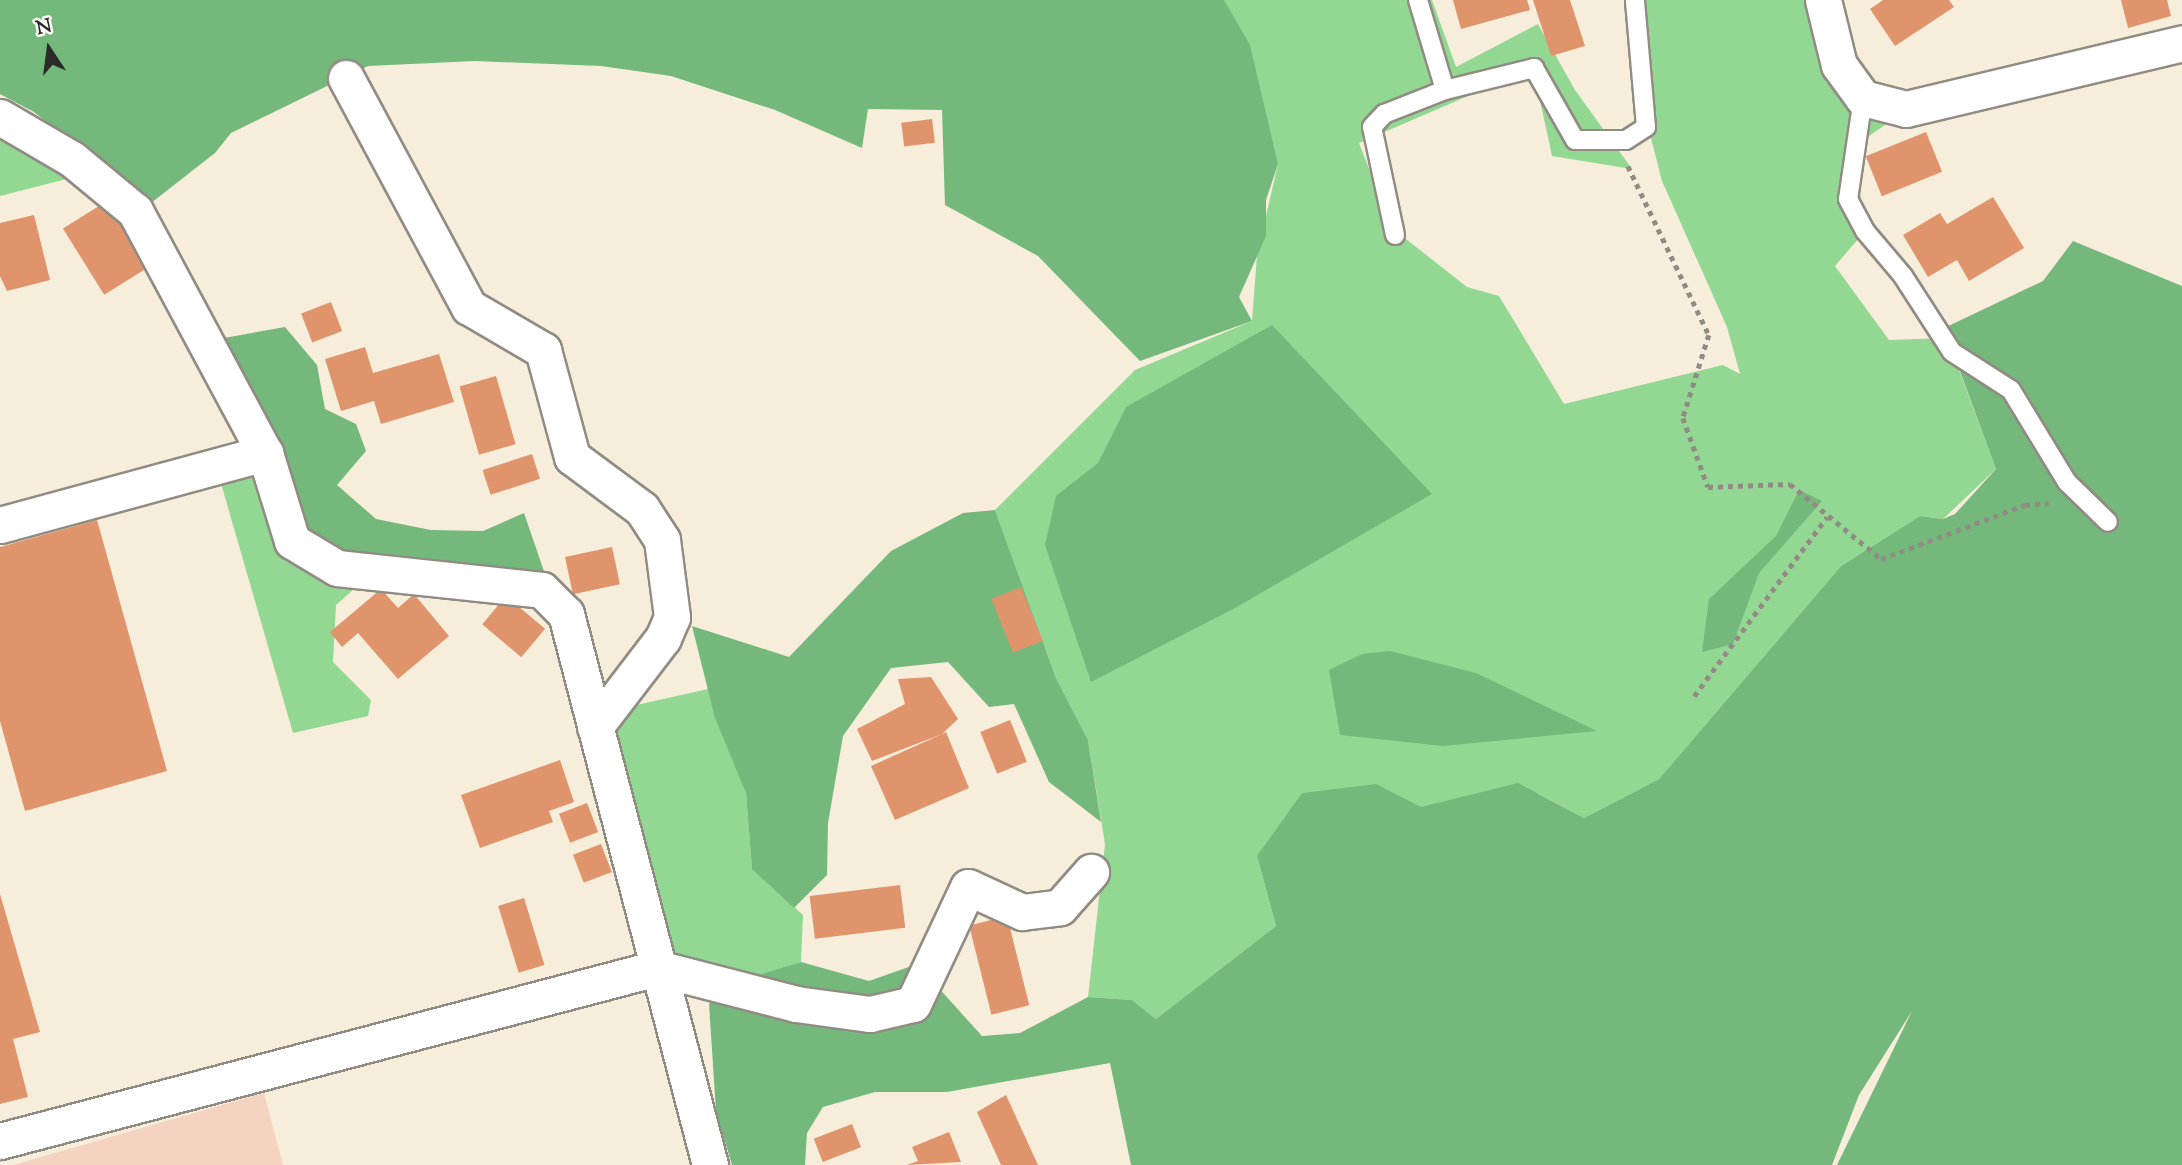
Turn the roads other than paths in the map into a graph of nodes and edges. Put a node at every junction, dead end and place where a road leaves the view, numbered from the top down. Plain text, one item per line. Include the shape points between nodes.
1 (1418, 0) edge
2 (1635, 0) edge
3 (1823, 0) edge
4 (2182, 43) edge
5 (346, 79) dead end
6 (1445, 90) junction
7 (1863, 98) junction
8 (0, 117) edge
9 (1395, 235) dead end
10 (265, 453) junction
11 (2108, 522) dead end
12 (0, 525) edge
13 (595, 726) junction
14 (1091, 872) dead end
15 (657, 968) junction
16 (0, 1141) edge
17 (710, 1165) edge

1 - 6 lane
2 - 6 lane via 1646,127 1626,140 1575,140 1534,68
3 - 7 street via 1839,65
4 - 7 street via 1906,109
5 - 13 street via 469,307 543,350 572,457 642,509 662,540 672,617 663,638
6 - 9 lane via 1384,114 1372,127
7 - 11 lane via 1848,199 1865,231 1903,276 1952,352 2011,390 2067,482
8 - 10 street via 72,159 135,211
10 - 12 street
10 - 13 street via 292,541 337,568 542,590 566,614
13 - 15 street
14 - 15 street via 1060,907 1023,912 968,887 913,1004 870,1014 796,1004
15 - 16 street
15 - 17 street

